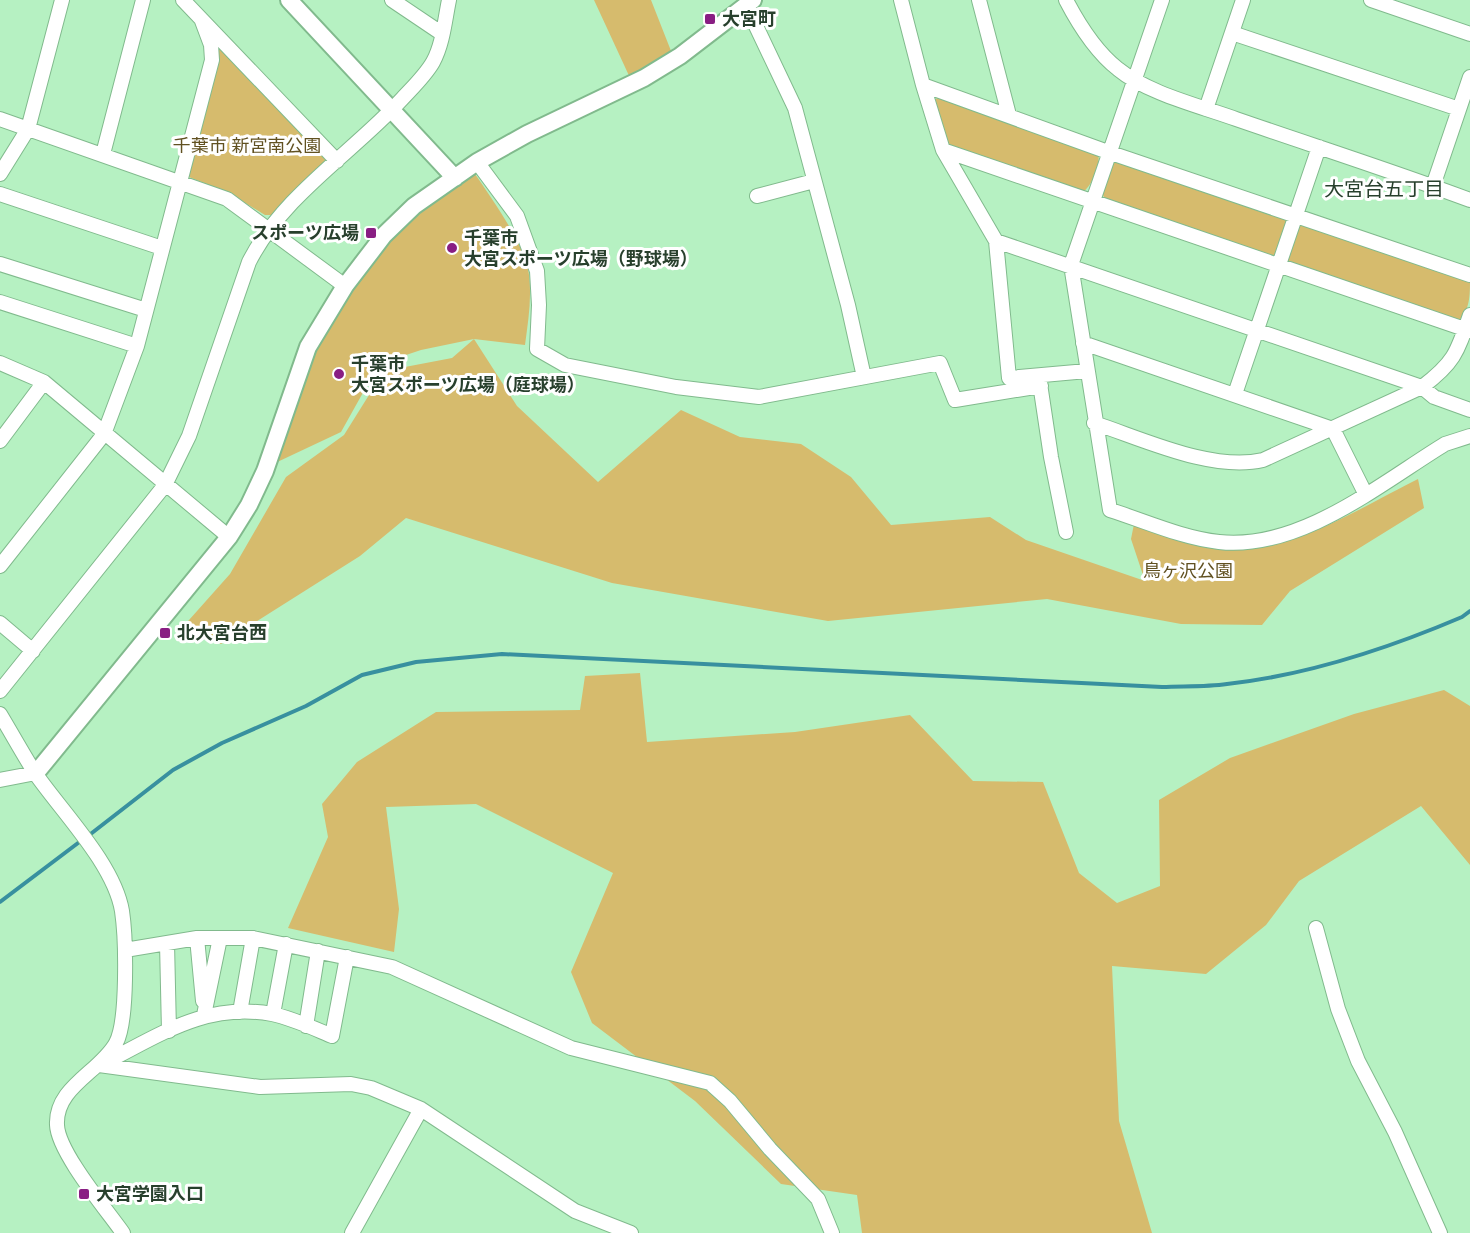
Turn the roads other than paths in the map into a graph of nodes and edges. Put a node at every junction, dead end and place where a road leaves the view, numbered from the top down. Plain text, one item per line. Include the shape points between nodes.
1 (62, 0) edge
2 (143, 0) edge
3 (183, 0) edge
4 (289, 0) edge
5 (392, 0) edge
6 (449, 0) edge
7 (901, 0) edge
8 (979, 0) edge
9 (1066, 0) edge
10 (1162, 0) edge
11 (1243, 0) edge
12 (1371, 0) edge
13 (749, 3) edge
14 (202, 21) junction
15 (441, 33) junction
16 (1232, 33) junction
17 (1470, 34) edge
18 (1470, 77) edge
19 (1135, 81) junction
20 (923, 85) junction
21 (1206, 109) junction
22 (1459, 109) junction
23 (392, 110) junction
24 (1009, 115) junction
25 (0, 119) edge
26 (28, 129) junction
27 (1319, 147) junction
28 (943, 150) junction
29 (1108, 152) junction
30 (103, 154) junction
31 (337, 161) junction
32 (477, 162) junction
33 (0, 174) edge
34 (455, 178) junction
35 (814, 181) junction
36 (180, 182) junction
37 (1433, 186) junction
38 (0, 194) edge
39 (757, 196) dead end
40 (1470, 200) edge
41 (1092, 202) junction
42 (1296, 215) junction
43 (269, 228) junction
44 (996, 241) junction
45 (162, 248) junction
46 (0, 264) edge
47 (1071, 265) junction
48 (1278, 266) junction
49 (1470, 275) edge
50 (345, 286) junction
51 (0, 302) edge
52 (146, 310) junction
53 (1470, 315) edge
54 (1257, 330) junction
55 (1468, 330) edge
56 (1083, 343) junction
57 (137, 346) junction
58 (0, 363) edge
59 (1087, 371) junction
60 (864, 377) junction
61 (1040, 381) junction
62 (44, 382) junction
63 (1422, 387) junction
64 (1235, 394) junction
65 (1470, 410) edge
66 (1094, 423) junction
67 (1333, 429) junction
68 (104, 434) junction
69 (1470, 436) edge
70 (0, 441) edge
71 (165, 484) junction
72 (1365, 493) junction
73 (1066, 532) dead end
74 (229, 537) junction
75 (0, 566) edge
76 (0, 623) edge
77 (33, 651) junction
78 (0, 691) edge
79 (0, 714) edge
80 (36, 773) junction
81 (0, 780) edge
82 (1316, 928) dead end
83 (197, 938) junction
84 (220, 938) junction
85 (253, 938) junction
86 (167, 943) junction
87 (286, 944) junction
88 (125, 950) junction
89 (318, 951) junction
90 (346, 957) junction
91 (240, 1012) junction
92 (273, 1014) junction
93 (204, 1015) junction
94 (306, 1026) junction
95 (169, 1030) junction
96 (99, 1065) junction
97 (421, 1109) junction
98 (123, 1233) edge
99 (352, 1233) edge
100 (631, 1233) edge
101 (832, 1233) edge
102 (1440, 1233) edge

1 - 26 street
2 - 30 street
3 - 14 street
4 - 23 street
5 - 15 street
6 - 15 street
7 - 20 street
8 - 24 street
9 - 19 street via 1100,52
10 - 19 street
11 - 16 street
12 - 17 street
13 - 32 street via 680,56 644,78
13 - 35 street via 795,108
14 - 31 street
14 - 36 street via 212,60
15 - 23 street via 434,61
16 - 21 street
16 - 22 street
18 - 22 street
19 - 21 street
19 - 29 street
20 - 24 street
20 - 28 street
21 - 27 street
22 - 37 street
23 - 31 street
23 - 34 street
24 - 29 street
25 - 26 street
26 - 30 street
26 - 33 street
27 - 37 street
27 - 42 street
28 - 41 street
28 - 44 street
29 - 41 street
29 - 42 street
30 - 36 street
31 - 43 street
32 - 34 street
32 - 60 street via 517,216 537,271 537,349 564,365 676,387 759,397
34 - 50 street via 414,206 384,235
35 - 39 street
35 - 60 street
36 - 43 street via 227,199
36 - 45 street
37 - 40 street
38 - 45 street
41 - 47 street
41 - 48 street
42 - 48 street
42 - 49 street
43 - 50 street
43 - 71 street via 249,262 189,436
44 - 47 street
44 - 61 street via 1009,378
45 - 52 street
46 - 52 street
47 - 54 street
47 - 56 street
48 - 54 street
48 - 55 street
50 - 74 street via 309,347 265,471
51 - 57 street
52 - 57 street
53 - 55 street
54 - 63 street
54 - 64 street
55 - 63 street via 1446,370
56 - 59 street
56 - 64 street
57 - 68 street
58 - 62 street
59 - 61 street
59 - 66 street
60 - 61 street via 940,363 955,400
61 - 73 street
62 - 68 street
62 - 70 street
63 - 65 street via 1434,397
63 - 67 street
64 - 67 street
66 - 67 street via 1229,464 1270,457
66 - 72 street via 1110,510 1194,537 1244,543 1288,534 1332,514
67 - 72 street
68 - 71 street
68 - 75 street
69 - 72 street via 1445,444
71 - 74 street
71 - 77 street
74 - 80 street
76 - 77 street
77 - 78 street
79 - 80 street
80 - 81 street
80 - 88 street via 88,843 119,897
82 - 102 street via 1338,1009 1358,1061
83 - 84 street
83 - 86 street
83 - 93 street
84 - 85 street
84 - 93 street
85 - 87 street
85 - 91 street
86 - 88 street
86 - 95 street
87 - 89 street
87 - 92 street
88 - 96 street via 122,1025 117,1042
89 - 90 street
89 - 94 street
90 - 94 street via 332,1036
90 - 101 street via 392,967 571,1047 710,1083 818,1199
91 - 92 street
91 - 93 street
92 - 94 street
93 - 95 street
95 - 96 street
96 - 97 street via 260,1087 351,1084 385,1092
96 - 98 street via 59,1103 57,1125 69,1156
97 - 99 street
97 - 100 street via 575,1211

